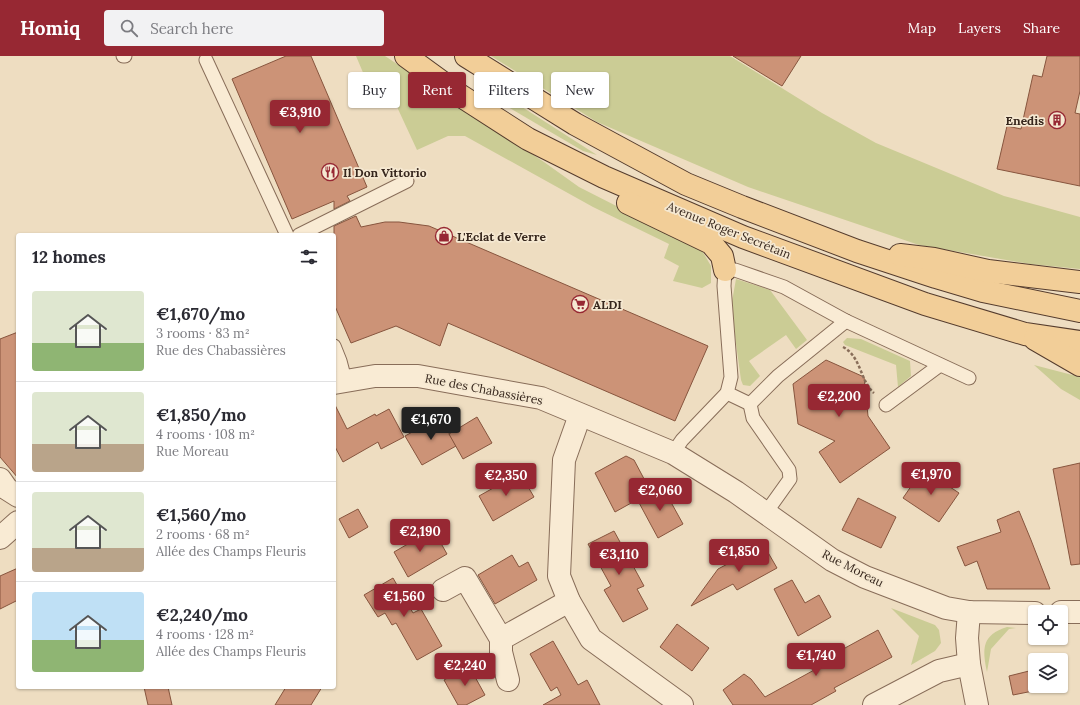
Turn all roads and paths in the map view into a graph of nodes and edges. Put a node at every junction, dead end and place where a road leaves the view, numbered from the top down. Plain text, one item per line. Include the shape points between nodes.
1 (406, 56) edge
2 (466, 56) edge
3 (206, 60) dead end
4 (528, 139) junction
5 (407, 181) dead end
6 (286, 233) edge
7 (303, 233) edge
8 (857, 251) junction
9 (725, 270) junction
10 (1080, 282) edge
11 (1080, 311) edge
12 (846, 321) junction
13 (1025, 334) junction
14 (1080, 342) edge
15 (848, 350) dead end
16 (336, 351) edge
17 (940, 365) junction
18 (1080, 365) edge
19 (969, 378) dead end
20 (339, 382) edge
21 (727, 393) junction
22 (750, 404) junction
23 (886, 405) joint
24 (580, 415) junction
25 (673, 453) junction
26 (0, 479) edge
27 (16, 495) edge
28 (765, 514) junction
29 (16, 524) edge
30 (0, 538) edge
31 (443, 590) dead end
32 (569, 601) junction
33 (969, 612) junction
34 (1068, 612) edge
35 (1080, 612) edge
36 (1028, 613) edge
37 (501, 639) junction
38 (969, 664) junction
39 (508, 680) dead end
40 (682, 705) edge
41 (874, 705) edge
42 (978, 705) edge

1 - 4 main road, Avenue Roger Secrétain via 458,94
2 - 8 main road via 575,124 686,184
3 - 6 lane
4 - 9 main road via 592,186 711,243 722,256
4 - 13 main road, Avenue Roger Secrétain via 604,177 743,237 925,304
5 - 7 lane
8 - 10 main road via 934,259 988,271
8 - 11 main road via 983,291
9 - 12 lane via 735,270 784,287
9 - 21 lane via 731,378
12 - 17 lane
12 - 22 lane via 778,376
13 - 14 main road, Avenue Roger Secrétain
13 - 18 main road
15 - 23 path via 862,370 868,388
16 - 20 lane via 340,361
17 - 19 lane
17 - 23 lane
20 - 24 street, Rue des Chabassières via 400,376 434,378 541,398
21 - 22 lane
21 - 25 lane via 682,440
22 - 28 lane via 753,418 789,470 790,479
24 - 25 street, Rue des Chabassières
24 - 32 street via 564,460 559,576
25 - 28 street, Rue Moreau via 736,492
26 - 27 street
28 - 33 street, Rue Moreau via 832,560 865,577 929,602
29 - 30 street
31 - 37 street via 465,578
32 - 37 street
32 - 40 street via 591,639
33 - 36 street, Rue Moreau
33 - 38 street
34 - 35 street
37 - 39 street via 501,652
38 - 41 street via 939,671
38 - 42 street

